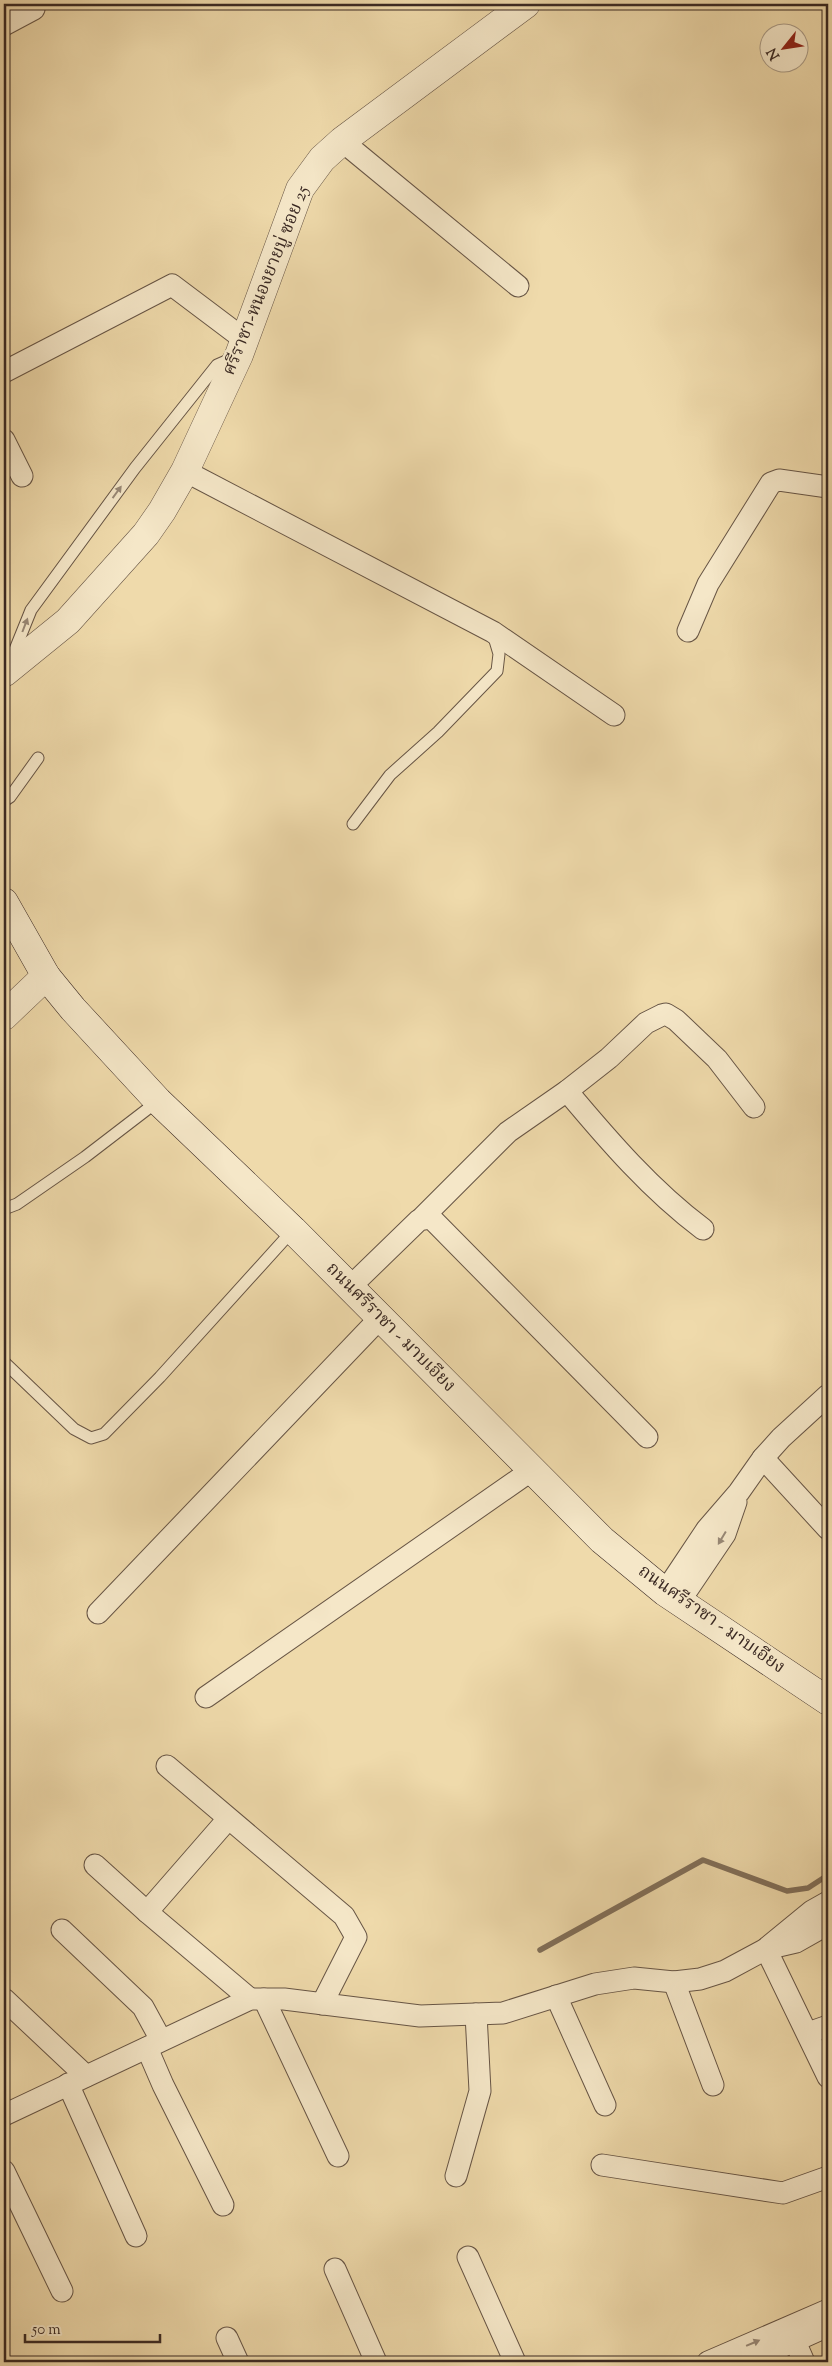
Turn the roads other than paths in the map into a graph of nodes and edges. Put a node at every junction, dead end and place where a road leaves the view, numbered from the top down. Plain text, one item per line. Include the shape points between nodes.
1 (526, 4) edge
2 (34, 9) dead end
3 (4, 25) edge
4 (342, 141) junction
5 (518, 286) dead end
6 (242, 348) junction
7 (4, 372) edge
8 (4, 440) edge
9 (185, 471) junction
10 (22, 476) dead end
11 (828, 488) edge
12 (688, 631) dead end
13 (493, 632) junction
14 (5, 669) edge
15 (614, 715) dead end
16 (38, 758) dead end
17 (4, 802) edge
18 (353, 824) dead end
19 (4, 902) edge
20 (46, 976) junction
21 (4, 1016) edge
22 (567, 1091) junction
23 (158, 1101) junction
24 (754, 1107) dead end
25 (4, 1209) edge
26 (423, 1217) junction
27 (702, 1229) dead end
28 (293, 1230) junction
29 (350, 1287) junction
30 (380, 1318) junction
31 (4, 1362) edge
32 (828, 1395) edge
33 (648, 1437) dead end
34 (763, 1458) junction
35 (532, 1470) junction
36 (828, 1529) edge
37 (672, 1597) junction
38 (98, 1613) dead end
39 (206, 1697) dead end
40 (828, 1701) edge
41 (167, 1766) dead end
42 (228, 1820) junction
43 (95, 1865) dead end
44 (828, 1902) edge
45 (146, 1912) junction
46 (828, 1924) edge
47 (62, 1930) dead end
48 (766, 1949) junction
49 (674, 1982) junction
50 (556, 1996) junction
51 (4, 1999) edge
52 (257, 1999) junction
53 (322, 2004) junction
54 (476, 2014) junction
55 (828, 2026) edge
56 (808, 2032) junction
57 (154, 2044) junction
58 (828, 2077) edge
59 (77, 2080) junction
60 (713, 2085) dead end
61 (605, 2105) dead end
62 (4, 2115) edge
63 (338, 2156) dead end
64 (602, 2165) dead end
65 (4, 2171) edge
66 (456, 2176) dead end
67 (828, 2177) edge
68 (223, 2205) dead end
69 (136, 2236) dead end
70 (468, 2257) dead end
71 (335, 2269) dead end
72 (62, 2291) dead end
73 (828, 2310) edge
74 (828, 2326) edge
75 (792, 2334) junction
76 (227, 2338) dead end
77 (238, 2362) edge
78 (376, 2362) edge
79 (516, 2362) edge
80 (708, 2362) edge
81 (748, 2362) edge
82 (804, 2362) edge

1 - 4 main road, ศรีราชา-หนองยายบู่ ซอย 25
2 - 3 street
4 - 5 street
4 - 6 main road, ศรีราชา-หนองยายบู่ ซอย 25 via 322,159 300,190
6 - 7 street via 172,285
6 - 9 main road, ศรีราชา-หนองยายบู่ ซอย 25
14 -> 6 lane via 31,610 129,476 216,365
8 - 10 street
9 - 13 street
9 - 14 main road, ศรีราชา-หนองยายบู่ ซอย 25 via 146,534 68,621
11 - 12 street via 779,480 771,482 708,584
13 - 15 street
13 - 18 lane via 499,654 497,671 438,732 390,775
16 - 17 lane
19 - 20 main road, ถนนศรีราชา - มาบเอียง
20 - 21 main road
20 - 23 main road, ถนนศรีราชา - มาบเอียง via 72,1009
22 - 24 street via 646,1023 666,1014 717,1059
22 - 26 street via 508,1132
22 - 27 street via 674,1208
23 - 25 lane via 86,1157 17,1204
23 - 28 main road, ถนนศรีราชา - มาบเอียง
26 - 29 street
26 - 33 street via 431,1218
28 - 29 main road, ถนนศรีราชา - มาบเอียง
28 - 31 lane via 104,1434 91,1438 74,1429
29 - 30 main road, ถนนศรีราชา - มาบเอียง
30 - 35 main road, ถนนศรีราชา - มาบเอียง
30 - 38 street
32 - 34 street via 780,1438
34 - 36 street
34 - 37 street via 739,1492 725,1534
35 - 37 main road, ถนนศรีราชา - มาบเอียง via 602,1540
35 - 39 street
37 - 40 main road, ถนนศรีราชา - มาบเอียง
41 - 42 street
42 - 45 street
42 - 53 street via 344,1916 356,1937
43 - 45 street
44 - 48 street via 812,1910
45 - 52 street
46 - 48 street via 796,1942
47 - 57 street via 143,2007
48 - 49 street via 725,1971 700,1979
48 - 56 street
49 - 50 street via 634,1978 595,1984
49 - 60 street
50 - 54 street via 503,2013
50 - 61 street
51 - 59 street
52 - 53 street
52 - 57 street
52 - 63 street
53 - 54 street via 420,2016
54 - 66 street via 480,2092
55 - 56 street
56 - 58 street
57 - 59 street
57 - 68 street via 163,2086
59 - 62 street
59 - 69 street
64 - 67 street via 783,2193
65 - 72 street
70 - 79 street
71 - 78 street
73 - 75 street
74 - 75 street
80 -> 75 street
75 - 81 street
75 - 82 street
76 - 77 street

